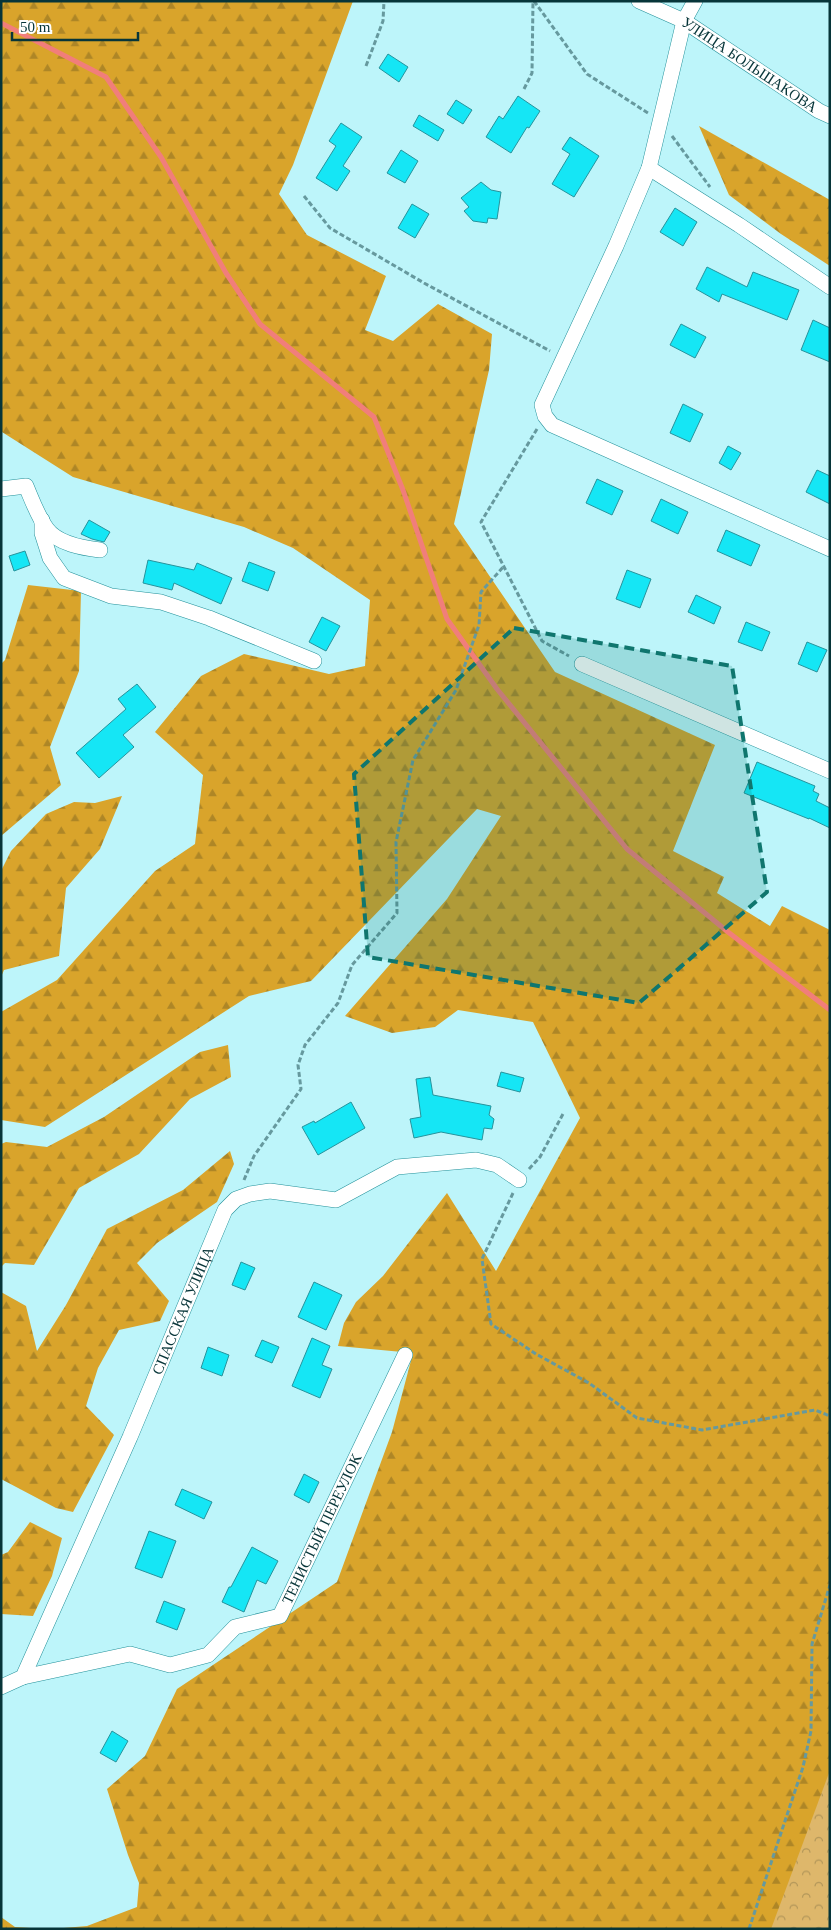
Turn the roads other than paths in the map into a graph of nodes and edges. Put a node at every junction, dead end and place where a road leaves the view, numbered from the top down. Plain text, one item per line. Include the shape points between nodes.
1 (639, 1) edge
2 (695, 1) edge
3 (684, 21) junction
4 (830, 116) edge
5 (649, 168) junction
6 (830, 287) edge
7 (1, 489) edge
8 (42, 520) junction
9 (830, 548) edge
10 (100, 550) dead end
11 (314, 661) dead end
12 (582, 664) road end
13 (830, 771) edge
14 (519, 1180) road end
15 (405, 1354) dead end
16 (23, 1677) junction
17 (1, 1687) edge

1 - 3 street, УЛИЦА БОЛЬШАКОВА
2 - 3 street
3 - 4 street, УЛИЦА БОЛЬШАКОВА
3 - 5 street
5 - 6 street
5 - 9 street via 564,358 544,411 552,426
7 - 8 street via 26,486
8 - 10 street via 55,537 82,548
8 - 11 street via 42,533 50,558 64,578 111,596 161,602
12 - 13 street
14 - 16 street, СПАССКАЯ УЛИЦА via 497,1165 476,1160 397,1167 336,1200 270,1191 236,1199 225,1210 130,1437
15 - 16 street, ТЕНИСТЫЙ ПЕРЕУЛОК via 280,1616 235,1627 208,1656 170,1666 130,1654
16 - 17 street

